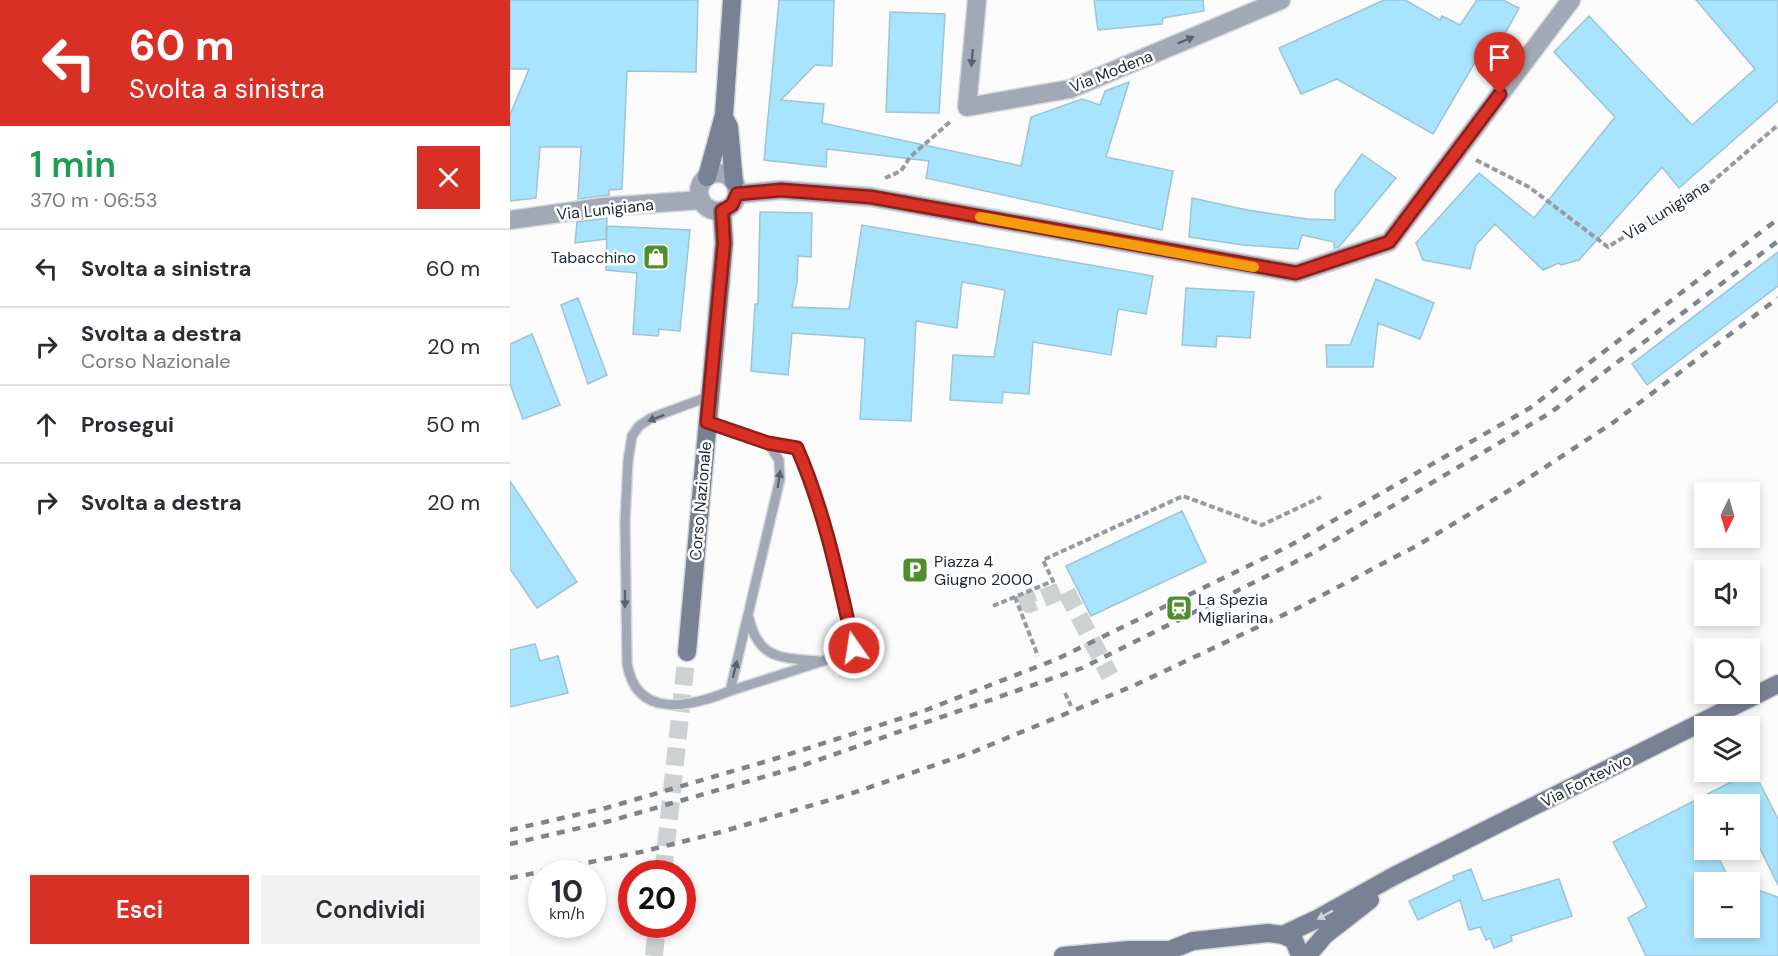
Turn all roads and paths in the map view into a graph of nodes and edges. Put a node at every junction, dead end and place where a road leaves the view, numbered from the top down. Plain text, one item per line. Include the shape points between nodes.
1 (732, 0) edge
2 (978, 0) edge
3 (1281, 0) edge
4 (1571, 0) edge
5 (967, 107) junction
6 (724, 115) junction
7 (1778, 125) edge
8 (1458, 151) junction
9 (707, 177) junction
10 (736, 188) junction
11 (871, 197) junction
12 (701, 200) junction
13 (722, 211) junction
14 (510, 220) edge
15 (710, 396) junction
16 (707, 422) junction
17 (768, 443) junction
18 (1321, 497) dead end
19 (1014, 597) junction
20 (993, 606) dead end
21 (748, 614) junction
22 (687, 652) tunnel mouth
23 (1038, 656) dead end
24 (823, 662) junction
25 (1778, 684) edge
26 (730, 691) junction
27 (1065, 693) dead end
28 (1071, 706) dead end
29 (1394, 876) junction
30 (1283, 935) junction
31 (1169, 953) edge
32 (1063, 956) edge
33 (1300, 956) edge
34 (1307, 956) edge

1 - 6 street
2 -> 5 street
5 -> 3 street, Via Modena via 1070,89
4 - 8 street
5 - 11 path via 910,157 901,171 875,182
6 - 9 street
6 - 10 street via 729,126
7 - 8 path, Via Lunigiana via 1713,181 1608,247 1529,187
8 - 11 street via 1389,242 1296,273
9 - 10 street via 725,174
9 - 12 street via 700,188
10 - 11 street
10 - 13 street via 732,205
12 - 13 street via 709,209
12 - 14 street, Via Lunigiana via 602,207
13 - 15 street, Corso Nazionale via 724,243
15 - 16 street, Corso Nazionale
15 -> 26 lane via 651,418 632,436 625,522 627,663 641,695 662,706
16 - 17 lane
16 - 22 street, Corso Nazionale
21 -> 17 lane via 780,478 780,460
17 - 24 lane via 797,448 833,556 854,648
18 - 19 path via 1262,525 1183,496 1043,560 1053,581
19 - 20 path
19 - 23 path
21 - 24 lane via 753,634 768,652
26 -> 21 lane
24 - 26 lane
25 - 29 street, Via Fontevivo
27 - 28 path
29 -> 30 street, Via Fontevivo
29 - 34 street, Via Fontevivo via 1316,943
30 - 31 street, Via Fontevivo via 1193,941
30 - 33 street via 1294,940
31 - 32 street, Via Fontevivo via 1129,950

